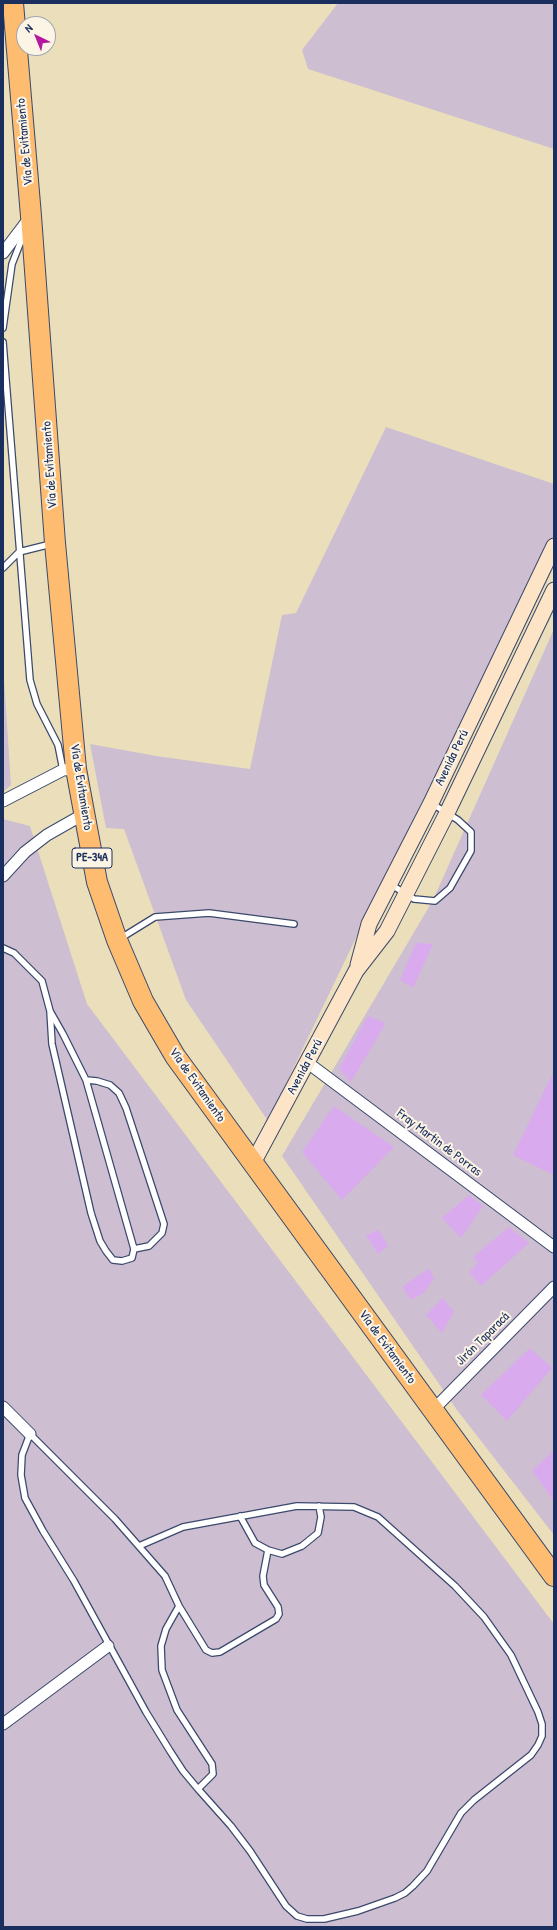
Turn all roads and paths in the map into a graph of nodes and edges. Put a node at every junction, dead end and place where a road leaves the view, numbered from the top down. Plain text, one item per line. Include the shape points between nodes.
1 (13, 3) edge
2 (31, 216) junction
3 (3, 252) edge
4 (3, 328) edge
5 (3, 342) edge
6 (55, 543) junction
7 (554, 546) edge
8 (19, 552) junction
9 (3, 568) edge
10 (554, 590) edge
11 (69, 770) junction
12 (3, 801) edge
13 (431, 803) junction
14 (447, 813) junction
15 (84, 814) junction
16 (3, 876) edge
17 (390, 883) junction
18 (405, 894) junction
19 (294, 924) dead end
20 (117, 940) junction
21 (3, 948) edge
22 (356, 972) junction
23 (50, 1011) junction
24 (308, 1062) junction
25 (86, 1080) junction
26 (253, 1163) junction
27 (554, 1247) edge
28 (134, 1248) junction
29 (554, 1287) edge
30 (3, 1407) edge
31 (433, 1410) junction
32 (30, 1434) junction
33 (319, 1506) junction
34 (240, 1516) junction
35 (139, 1546) junction
36 (268, 1550) junction
37 (554, 1576) edge
38 (179, 1606) junction
39 (108, 1646) junction
40 (3, 1724) edge
41 (198, 1789) junction

1 - 2 highway, Vía de Evitamiento / PE-34A
2 - 3 street
2 - 4 lane via 12,264
2 - 6 highway, Vía de Evitamiento / PE-34A
5 - 8 lane
6 - 8 lane
6 - 11 highway, Vía de Evitamiento / PE-34A
7 - 13 main road, Avenida Perú
8 - 9 lane
8 - 11 lane via 30,680 37,704
10 - 14 main road, Avenida Perú
11 - 12 street
11 - 15 highway, Vía de Evitamiento / PE-34A
13 - 14 lane
13 - 17 main road, Avenida Perú
14 - 18 main road, Avenida Perú
14 - 18 lane via 471,832 471,851 450,888 435,901 414,899
15 - 16 street via 47,835 25,852
15 - 20 highway, Vía de Evitamiento / PE-34A via 97,882
17 - 18 lane
17 - 22 main road, Avenida Perú via 369,924
18 - 22 main road, Avenida Perú via 387,931
19 - 20 lane via 209,913 155,917
20 - 26 highway, Vía de Evitamiento / PE-34A via 143,1001 175,1056
21 - 23 lane via 14,953 42,982
22 - 24 main road, Avenida Perú
23 - 25 lane
23 - 28 lane via 54,1051 81,1174 100,1241 113,1260 122,1262 132,1258
24 - 26 main road, Avenida Perú
24 - 27 street, Fray Martin de Porras
25 - 28 lane
25 - 28 lane via 110,1085 119,1094 126,1108 164,1224 162,1233 149,1246
26 - 31 highway, Vía de Evitamiento / PE-34A
29 - 31 street, Jirón Taparacá
30 - 32 street
31 - 37 highway, Vía de Evitamiento / PE-34A
32 - 35 lane
32 - 39 lane via 22,1455 21,1475 25,1498 74,1581
33 - 34 lane via 297,1506
33 - 36 lane via 321,1517 318,1533 302,1546 282,1554
33 - 41 lane via 354,1507 378,1517 455,1586 484,1617 511,1655 538,1712 542,1736 531,1755 474,1800 461,1814 426,1871 409,1890 395,1898 358,1911 324,1919 297,1916 286,1906 250,1851
34 - 35 lane via 183,1527
34 - 36 lane via 255,1543
35 - 38 lane via 165,1576
36 - 38 lane via 263,1576 264,1585 278,1607 279,1614 276,1619 220,1652 212,1653 206,1650
38 - 41 lane via 166,1629 161,1646 162,1670 177,1710 212,1764 213,1774
39 - 40 street
39 - 41 lane via 170,1751

